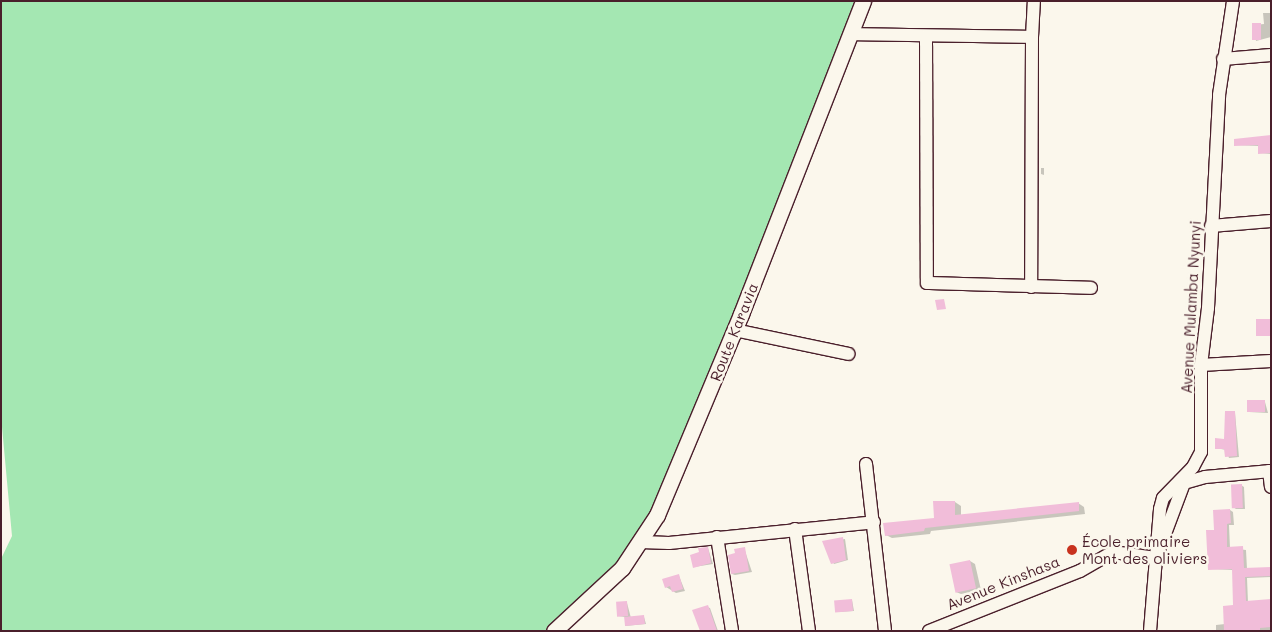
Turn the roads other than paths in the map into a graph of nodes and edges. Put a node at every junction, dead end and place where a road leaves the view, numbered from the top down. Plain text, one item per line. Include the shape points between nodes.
1 (863, 1) edge
2 (1034, 1) edge
3 (1233, 1) edge
4 (850, 34) junction
5 (926, 36) junction
6 (1032, 37) junction
7 (1271, 55) edge
8 (1223, 59) junction
9 (1271, 221) edge
10 (1211, 226) junction
11 (1031, 287) junction
12 (1092, 288) dead end
13 (735, 330) junction
14 (849, 354) dead end
15 (1271, 360) edge
16 (1201, 365) junction
17 (866, 464) dead end
18 (1270, 471) edge
19 (1271, 487) edge
20 (874, 522) junction
21 (795, 529) junction
22 (717, 537) junction
23 (641, 542) junction
24 (1156, 558) junction
25 (554, 631) edge
26 (732, 631) edge
27 (809, 631) edge
28 (885, 631) edge
29 (929, 631) edge
30 (1150, 631) edge

1 - 4 street, Route Karavia
2 - 6 street
3 - 8 street, Avenue Mulamba Nyunyi
4 - 5 street
4 - 13 street, Route Karavia
5 - 6 street
5 - 11 street via 927,284
6 - 11 street
7 - 8 street
8 - 10 street, Avenue Mulamba Nyunyi
9 - 10 street
10 - 16 street, Avenue Mulamba Nyunyi
11 - 12 street
13 - 14 street
13 - 23 street, Route Karavia via 678,467
15 - 16 street
16 - 24 street, Avenue Mulamba Nyunyi via 1201,452 1193,467 1163,498
17 - 20 street
18 - 19 street
18 - 24 street via 1205,477 1184,483
20 - 21 street
20 - 28 street
21 - 22 street
21 - 27 street
22 - 23 street via 669,543
22 - 26 street
23 - 25 street, Route Karavia via 604,587
24 - 29 street, Avenue Kinshasa via 1113,552 1080,570
24 - 30 street, Avenue Mulamba Nyunyi

